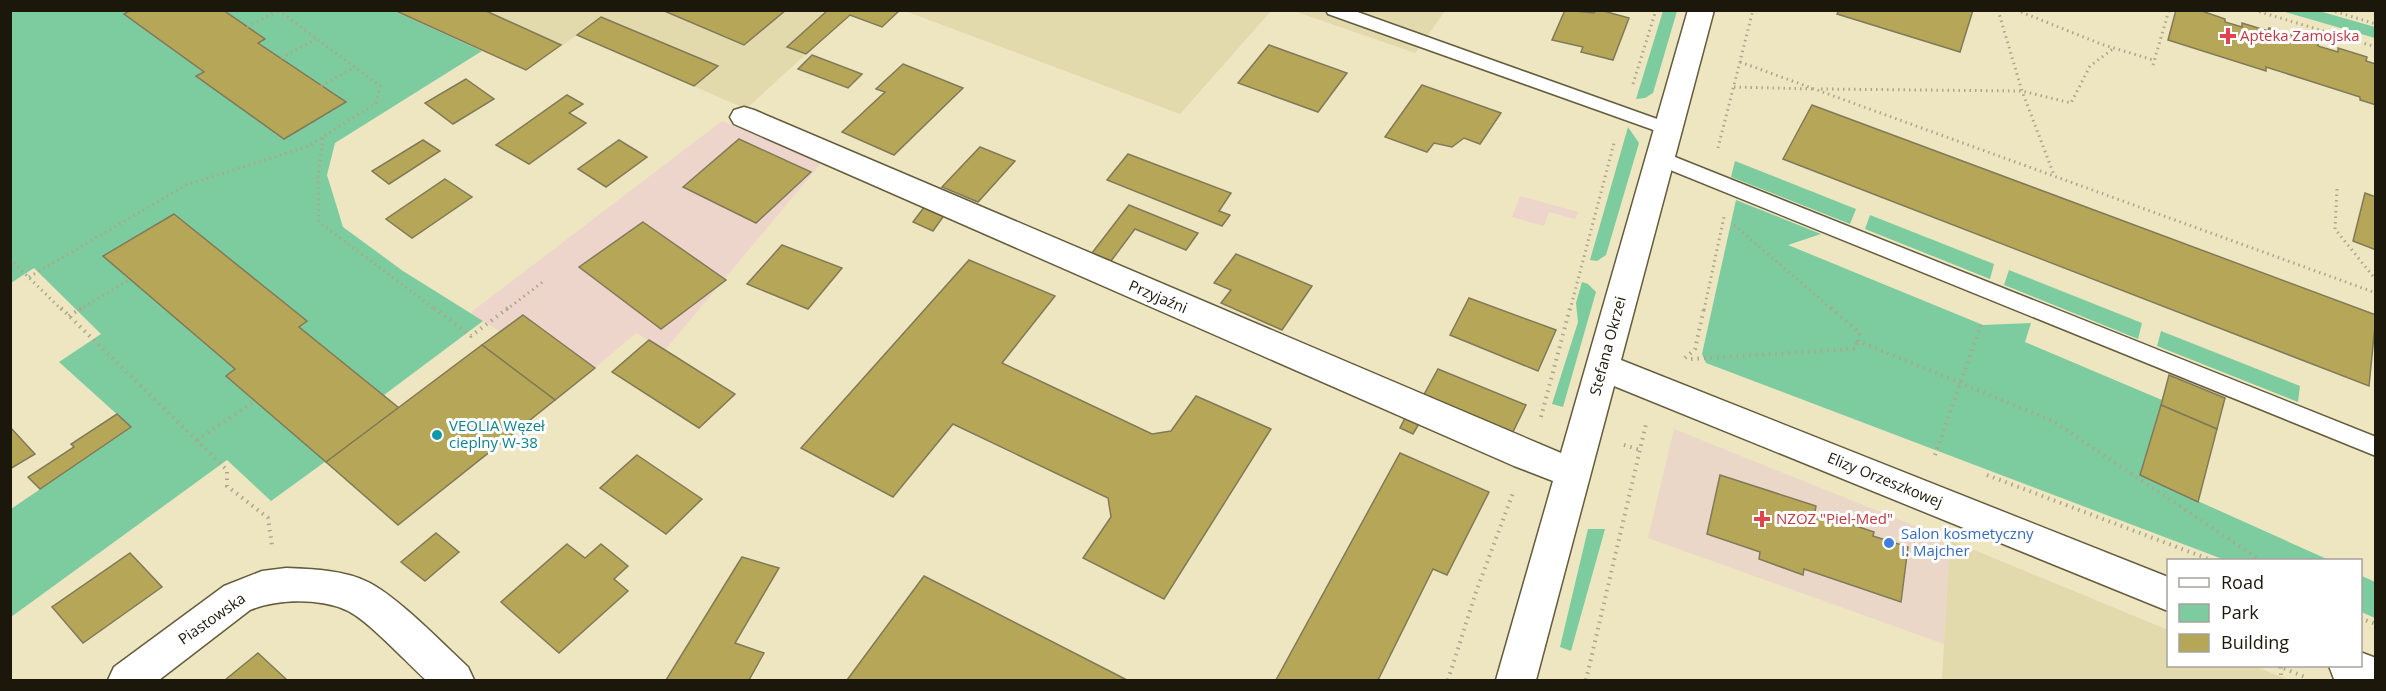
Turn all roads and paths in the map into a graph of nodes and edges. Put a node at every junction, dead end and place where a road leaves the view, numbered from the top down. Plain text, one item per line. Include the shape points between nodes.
1 (278, 10) edge
2 (1656, 10) edge
3 (1701, 10) edge
4 (1754, 10) edge
5 (1998, 10) edge
6 (2016, 10) edge
7 (2169, 10) edge
8 (2254, 10) edge
9 (2330, 10) edge
10 (1336, 11) edge
11 (2376, 24) edge
12 (247, 27) dead end
13 (316, 39) junction
14 (2376, 47) edge
15 (2114, 48) junction
16 (281, 58) dead end
17 (1740, 62) junction
18 (355, 67) junction
19 (321, 86) dead end
20 (1734, 87) junction
21 (1818, 89) junction
22 (2022, 91) junction
23 (1624, 113) junction
24 (744, 117) dead end
25 (323, 138) junction
26 (1664, 143) junction
27 (1715, 156) dead end
28 (2054, 176) junction
29 (2337, 189) dead end
30 (1721, 209) dead end
31 (1724, 217) junction
32 (10, 259) edge
33 (29, 277) junction
34 (130, 279) dead end
35 (2376, 280) edge
36 (544, 281) dead end
37 (1993, 292) junction
38 (2376, 293) edge
39 (69, 316) junction
40 (1858, 341) junction
41 (1602, 367) junction
42 (1961, 383) junction
43 (255, 401) dead end
44 (1647, 420) dead end
45 (1550, 422) dead end
46 (197, 440) junction
47 (2376, 447) edge
48 (1935, 455) dead end
49 (1526, 456) junction
50 (1574, 473) junction
51 (262, 553) dead end
52 (2257, 559) edge
53 (2167, 593) edge
54 (2362, 618) edge
55 (2376, 624) edge
56 (2281, 667) edge
57 (2351, 667) edge
58 (2376, 677) edge
59 (128, 681) edge
60 (454, 681) edge
61 (1448, 681) edge
62 (1516, 681) edge
63 (1586, 681) edge
64 (2315, 681) edge

1 - 12 path
1 - 13 path
2 - 23 path
3 - 26 street, Stefana Okrzei
4 - 17 path
5 - 22 path
6 - 15 path
7 - 15 path via 2153,62
8 - 14 path
9 - 11 path
10 - 23 lane
13 - 16 path
13 - 18 path
15 - 22 path via 2090,66 2071,103
17 - 20 path
17 - 21 path
18 - 19 path
18 - 25 path via 381,86 376,103
20 - 21 path
20 - 27 path
21 - 22 path
21 - 28 path
22 - 28 path
23 - 26 lane
23 - 45 path via 1540,419
24 - 49 street, Przyjaźni
25 - 33 path via 309,146 186,185
25 - 36 path via 318,176 319,222 471,336
26 - 37 lane
26 - 41 street, Stefana Okrzei
28 - 38 path
29 - 35 path via 2335,229
30 - 31 path
31 - 40 path via 1860,333
31 - 40 path via 1695,349 1684,359 1855,349
32 - 33 path
33 - 39 path
34 - 39 path
37 - 42 path
37 - 47 lane
39 - 46 path
40 - 42 path
41 - 50 street, Stefana Okrzei
41 - 53 street, Elizy Orzeszkowej
42 - 48 path
42 - 52 path via 2053,420
43 - 46 path
44 - 63 path
46 - 51 path via 227,470 227,486 268,518 272,546
49 - 50 street, Przyjaźni
49 - 61 path
50 - 62 street, Stefana Okrzei
54 - 55 path
56 - 64 path
57 - 58 street
59 - 60 street, Piastowska via 237,598 262,588 286,585 315,586 356,595

